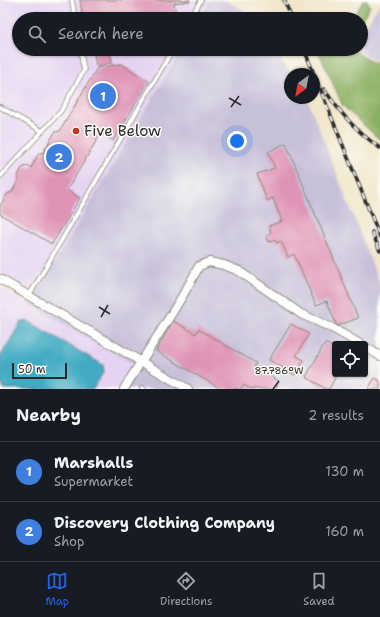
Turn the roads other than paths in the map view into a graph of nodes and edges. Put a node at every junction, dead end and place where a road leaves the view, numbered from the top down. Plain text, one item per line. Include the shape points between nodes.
1 (72, 0) edge
2 (201, 0) edge
3 (74, 12) edge
4 (194, 12) edge
5 (81, 56) edge
6 (169, 56) edge
7 (0, 107) edge
8 (42, 131) junction
9 (0, 177) edge
10 (0, 279) edge
11 (29, 296) junction
12 (355, 341) edge
13 (368, 349) edge
14 (380, 356) edge
15 (140, 362) junction
16 (124, 389) edge
17 (188, 389) edge

1 - 3 lane
2 - 4 lane
5 - 8 lane via 84,70 61,111
6 - 11 lane
7 - 8 lane
8 - 9 lane
10 - 11 street
11 - 15 street
12 - 15 street via 301,314 239,271 224,264 209,262 199,266 166,324
13 - 14 street
15 - 16 street
15 - 17 street

